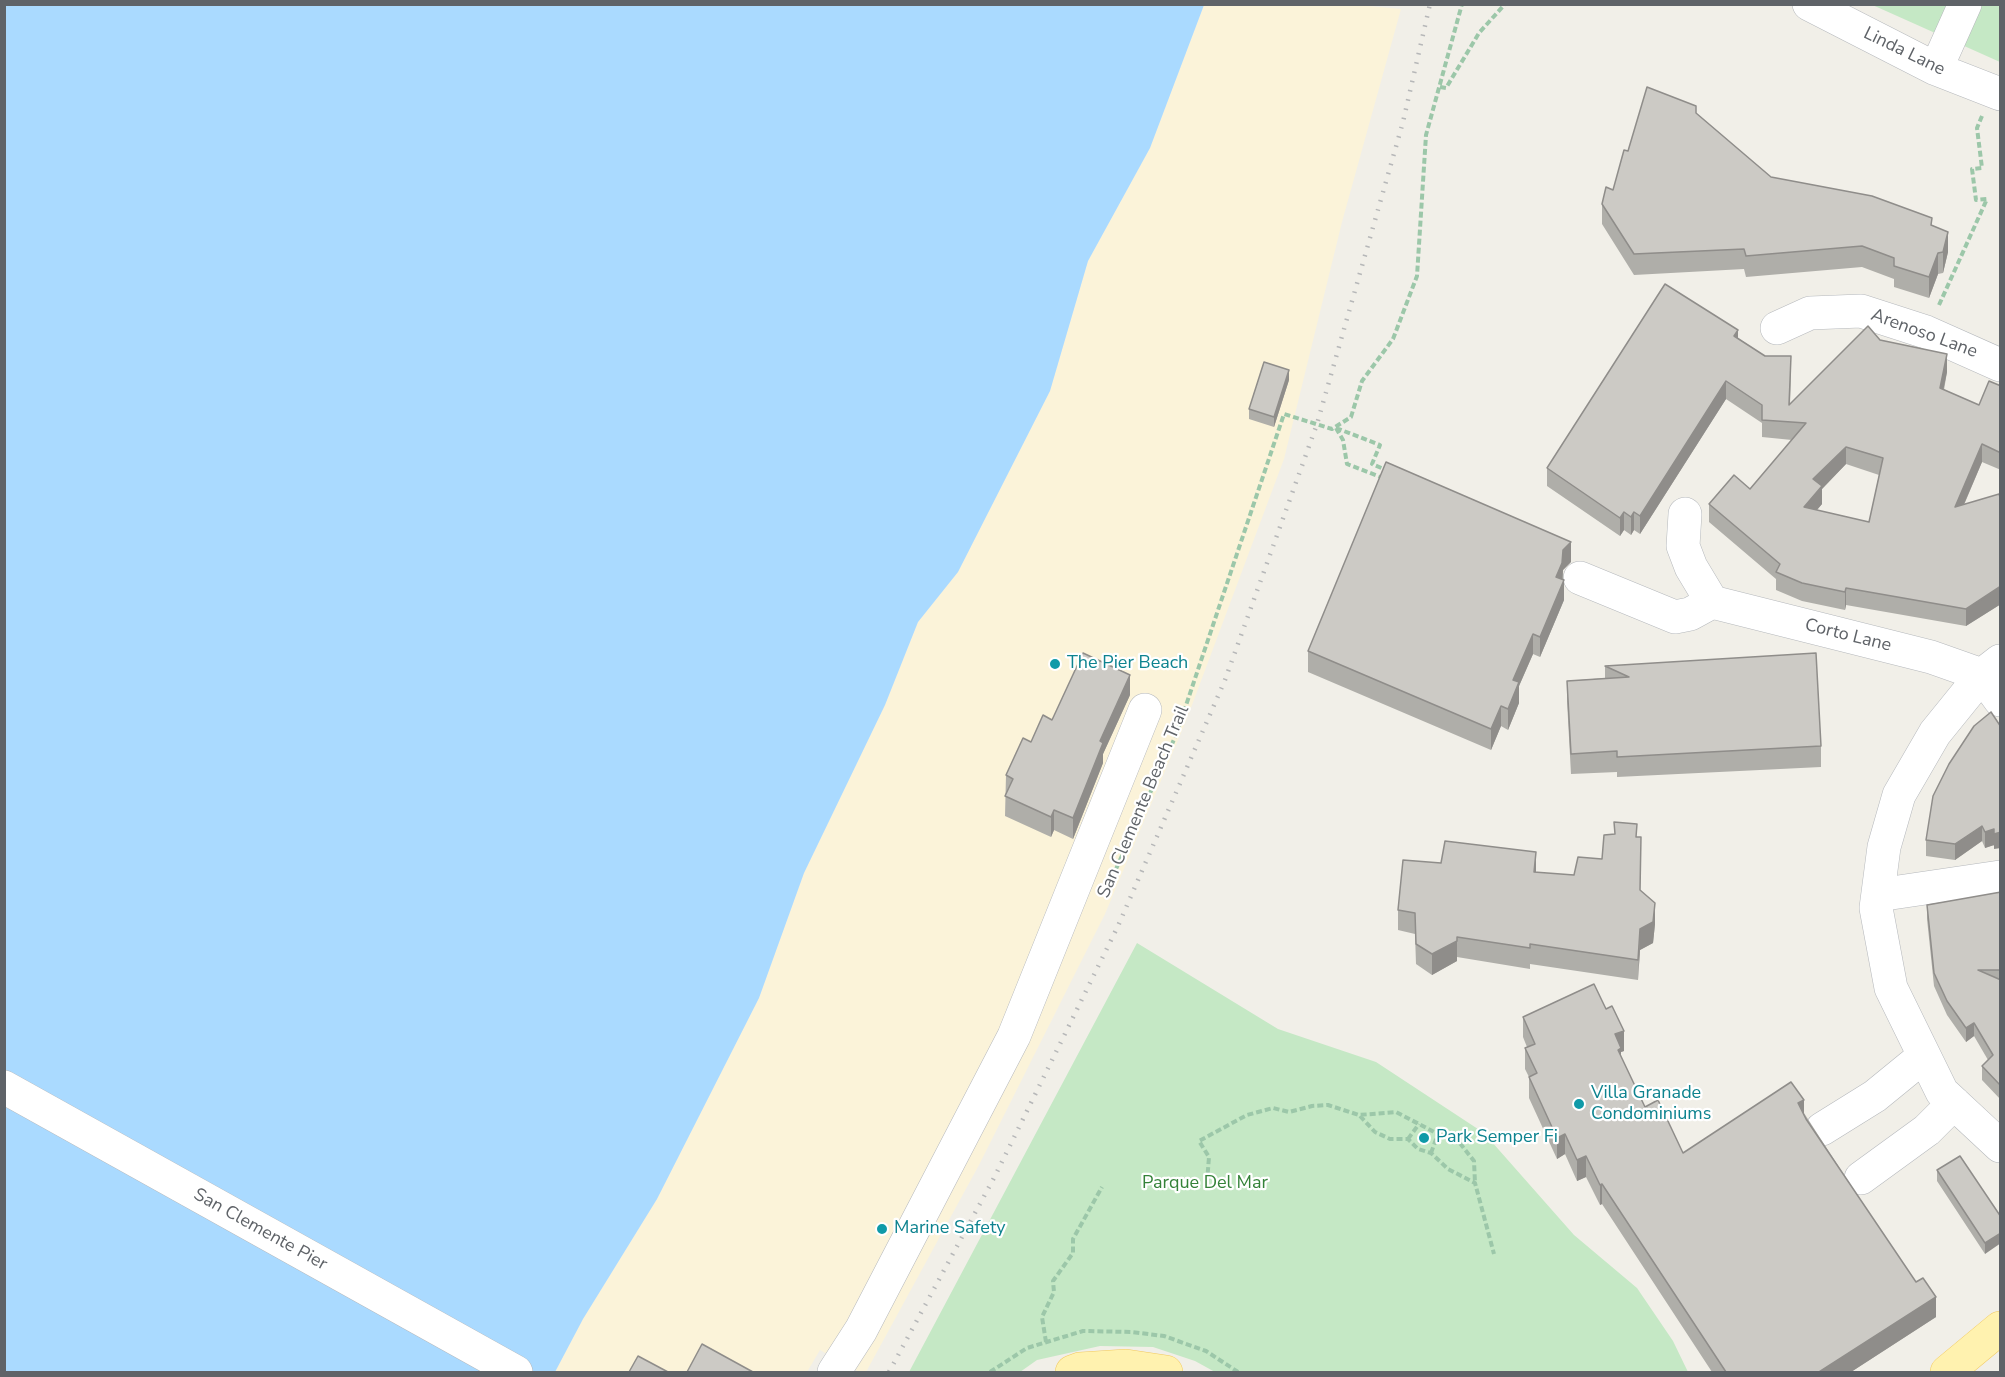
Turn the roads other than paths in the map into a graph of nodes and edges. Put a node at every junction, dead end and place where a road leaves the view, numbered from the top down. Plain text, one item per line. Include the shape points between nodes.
1 (1809, 4) edge
2 (1965, 4) edge
3 (1936, 69) junction
4 (2001, 94) edge
5 (1777, 328) dead end
6 (2001, 364) edge
7 (1685, 514) dead end
8 (1580, 578) dead end
9 (1712, 602) junction
10 (1994, 679) edge
11 (1146, 710) dead end
12 (2001, 877) edge
13 (1878, 895) junction
14 (1924, 1056) junction
15 (4, 1087) edge
16 (1954, 1103) junction
17 (1822, 1129) dead end
18 (2001, 1146) edge
19 (1861, 1178) dead end
20 (2001, 1328) edge
21 (516, 1372) edge
22 (834, 1372) edge
23 (1072, 1372) edge
24 (1166, 1372) edge
25 (1947, 1372) edge

1 - 3 street, Linda Lane
2 - 3 street
3 - 4 street, Linda Lane
5 - 6 street, Arenoso Lane via 1810,313 1861,311 1926,332
7 - 9 street via 1683,546
8 - 9 street via 1675,617
9 - 10 street, Corto Lane via 1931,657
10 - 13 street via 1935,734 1899,795 1884,847
11 - 22 street via 1014,1036 861,1330
12 - 13 street
13 - 14 street via 1876,908 1891,988
14 - 16 street via 1942,1092
14 - 17 street via 1875,1096
15 - 21 street, San Clemente Pier
16 - 18 street
16 - 19 street via 1927,1130
20 - 25 main road
23 - 24 main road via 1126,1366

